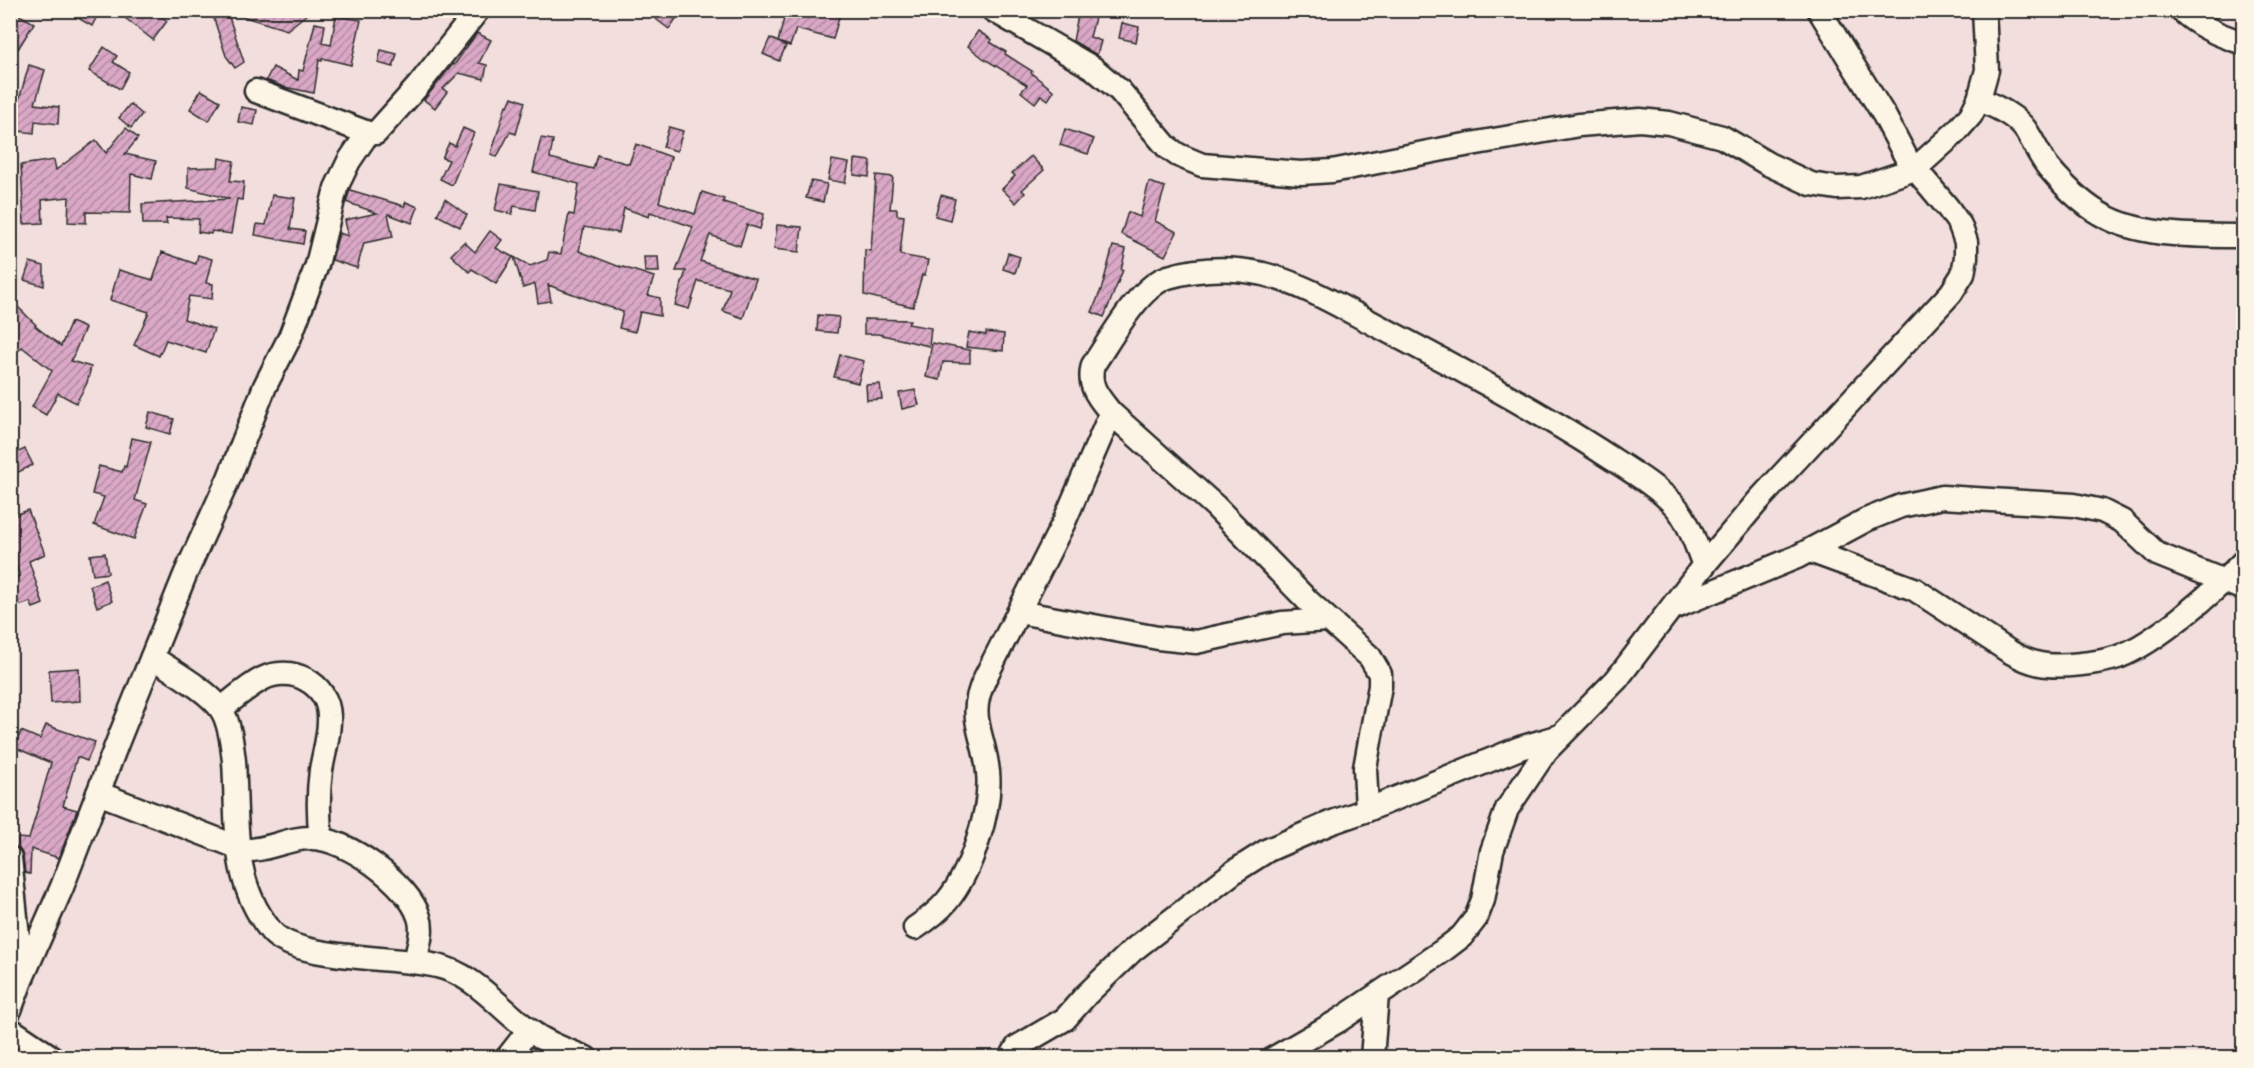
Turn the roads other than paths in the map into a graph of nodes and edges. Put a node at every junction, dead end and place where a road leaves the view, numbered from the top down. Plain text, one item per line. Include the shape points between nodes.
1 (478, 10) edge
2 (993, 10) edge
3 (1819, 10) edge
4 (1984, 10) edge
5 (2182, 11) edge
6 (2244, 43) edge
7 (256, 91) dead end
8 (1979, 99) junction
9 (368, 133) junction
10 (1915, 169) junction
11 (2244, 236) edge
12 (1111, 413) junction
13 (1810, 551) junction
14 (2244, 561) edge
15 (1704, 565) junction
16 (2234, 585) edge
17 (1672, 609) junction
18 (1019, 612) junction
19 (1328, 620) junction
20 (152, 657) junction
21 (221, 709) junction
22 (1561, 736) junction
23 (98, 793) junction
24 (1367, 810) junction
25 (321, 838) junction
26 (238, 848) junction
27 (10, 858) edge
28 (915, 928) dead end
29 (415, 962) junction
30 (22, 978) junction
31 (1377, 995) junction
32 (10, 1010) edge
33 (10, 1029) edge
34 (529, 1030) junction
35 (53, 1058) edge
36 (507, 1058) edge
37 (586, 1058) edge
38 (1011, 1058) edge
39 (1274, 1058) edge
40 (1372, 1058) edge

1 - 9 street via 380,130
2 - 10 street via 1108,79 1167,147 1202,165 1301,173 1332,171 1578,125 1640,120 1722,137 1768,164 1825,188 1861,187
3 - 10 street
4 - 8 street via 1987,70
5 - 6 street via 2210,31
7 - 9 street
8 - 10 street via 1956,132
8 - 11 street via 2009,114 2024,128 2047,165 2066,186 2108,218 2135,229
9 - 20 street via 336,188 317,266 290,337 265,386
10 - 15 street via 1959,225 1966,242 1963,274 1951,293 1798,456
12 - 15 street via 1097,396 1090,376 1093,365 1144,291 1168,277 1198,270 1229,269 1264,275 1311,291 1453,365 1631,471 1676,508
12 - 18 street via 1064,522
12 - 19 street via 1215,506
13 - 16 street via 1866,520 1901,506 1942,497 2074,505 2113,516 2157,554
13 - 16 street via 1914,589 2010,652 2051,666 2117,657
13 - 17 street
14 - 16 street
15 - 17 street
17 - 22 street via 1617,679
18 - 19 street via 1196,642 1282,623
18 - 28 street via 975,701 988,774 980,830 964,877 955,891 935,914
19 - 24 street via 1370,657 1380,674 1365,768
20 - 21 street
20 - 23 street
21 - 25 street via 262,680 286,674 304,677 327,700 330,717 318,792
21 - 26 street via 233,752
22 - 24 street via 1520,748
22 - 31 street via 1546,751 1507,809 1476,918 1462,936
23 - 26 street
23 - 30 street
24 - 38 street via 1277,846 1235,871 1117,964 1065,1019 1017,1047
25 - 26 street via 309,837 251,850
25 - 29 street via 375,866 414,906 422,929
26 - 29 street via 243,880 271,931 282,941 315,951
27 - 30 street
29 - 34 street via 454,971
30 - 32 street
31 - 39 street
31 - 40 street
33 - 35 street
34 - 36 street
34 - 37 street

